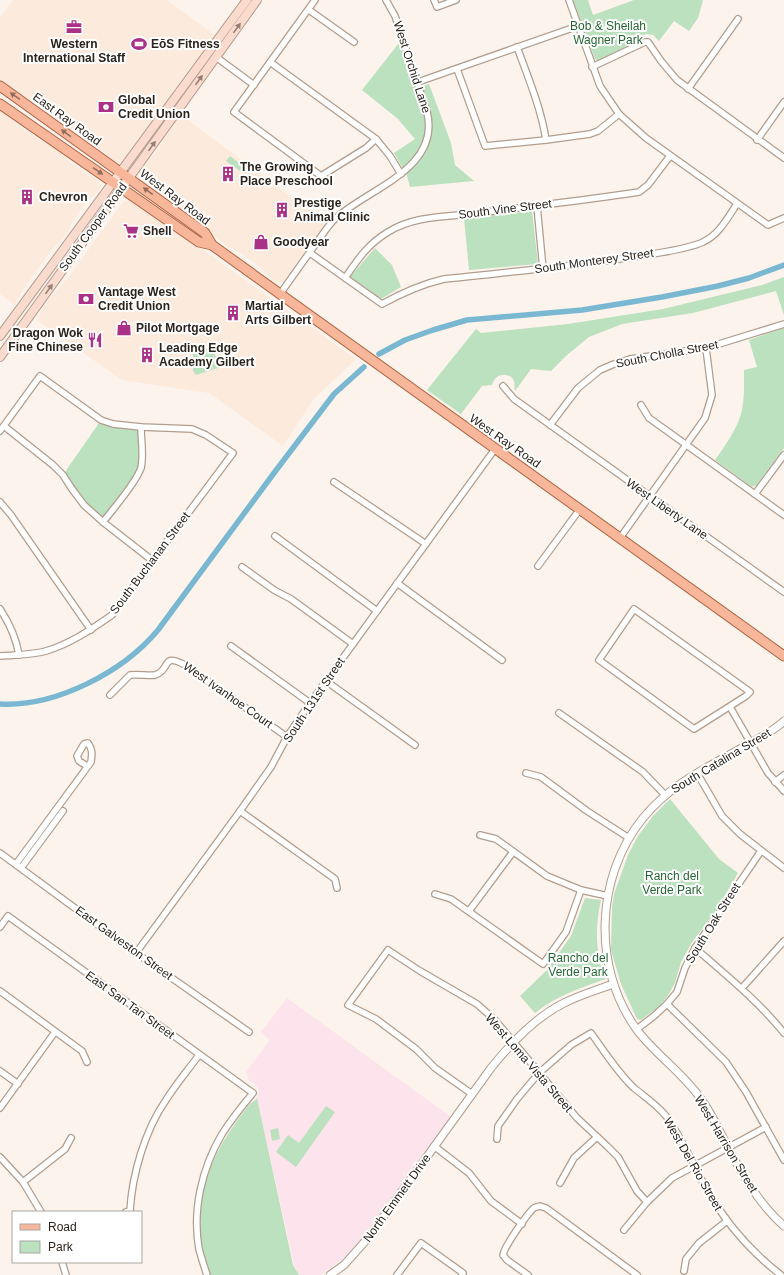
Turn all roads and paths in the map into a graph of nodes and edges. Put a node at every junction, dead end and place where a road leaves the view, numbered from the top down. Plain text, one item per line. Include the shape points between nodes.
1 (247, 0) edge
2 (257, 0) edge
3 (315, 0) edge
4 (386, 0) edge
5 (434, 0) edge
6 (456, 0) edge
7 (569, 0) edge
8 (309, 10) junction
9 (738, 19) dead end
10 (578, 26) junction
11 (354, 42) dead end
12 (517, 46) junction
13 (209, 51) junction
14 (216, 57) junction
15 (270, 62) junction
16 (592, 67) junction
17 (457, 69) junction
18 (418, 82) junction
19 (254, 85) junction
20 (0, 86) edge
21 (688, 88) junction
22 (784, 102) edge
23 (0, 104) edge
24 (619, 114) junction
25 (376, 139) junction
26 (546, 140) junction
27 (757, 140) junction
28 (670, 156) junction
29 (784, 158) edge
30 (120, 172) junction
31 (401, 174) junction
32 (129, 178) junction
33 (113, 181) junction
34 (122, 188) junction
35 (737, 204) junction
36 (537, 206) junction
37 (784, 218) edge
38 (212, 245) junction
39 (310, 252) junction
40 (543, 269) junction
41 (345, 278) junction
42 (280, 294) junction
43 (25, 302) junction
44 (35, 308) junction
45 (784, 324) edge
46 (0, 336) edge
47 (706, 348) junction
48 (0, 357) edge
49 (504, 386) dead end
50 (641, 405) dead end
51 (550, 426) junction
52 (141, 427) junction
53 (2, 428) edge
54 (686, 444) junction
55 (495, 449) junction
56 (784, 455) edge
57 (334, 482) dead end
58 (755, 494) junction
59 (649, 497) junction
60 (0, 502) edge
61 (580, 510) junction
62 (784, 515) edge
63 (103, 522) junction
64 (275, 536) dead end
65 (620, 538) junction
66 (426, 544) junction
67 (153, 561) junction
68 (242, 566) dead end
69 (538, 566) dead end
70 (397, 583) junction
71 (784, 592) edge
72 (0, 609) edge
73 (377, 610) junction
74 (91, 630) junction
75 (353, 644) junction
76 (232, 646) dead end
77 (19, 655) junction
78 (0, 656) edge
79 (784, 656) edge
80 (502, 660) dead end
81 (326, 681) junction
82 (110, 695) dead end
83 (310, 703) junction
84 (730, 707) junction
85 (559, 713) dead end
86 (784, 720) edge
87 (287, 737) junction
88 (751, 743) junction
89 (415, 745) dead end
90 (87, 766) dead end
91 (526, 773) dead end
92 (697, 773) junction
93 (784, 775) edge
94 (775, 782) junction
95 (784, 791) edge
96 (665, 795) junction
97 (63, 810) dead end
98 (240, 811) junction
99 (480, 835) dead end
100 (629, 838) junction
101 (761, 851) junction
102 (0, 852) edge
103 (513, 852) junction
104 (16, 864) junction
105 (21, 868) junction
106 (784, 868) edge
107 (337, 888) dead end
108 (581, 890) junction
109 (435, 894) dead end
110 (608, 896) junction
111 (470, 911) junction
112 (0, 927) edge
113 (784, 940) edge
114 (695, 948) junction
115 (136, 953) junction
116 (613, 984) junction
117 (742, 988) junction
118 (0, 991) edge
119 (667, 1004) junction
120 (637, 1029) junction
121 (55, 1032) junction
122 (249, 1032) dead end
123 (784, 1033) edge
124 (514, 1042) junction
125 (199, 1055) junction
126 (87, 1062) dead end
127 (0, 1071) edge
128 (539, 1073) junction
129 (18, 1084) junction
130 (472, 1094) junction
131 (0, 1108) edge
132 (766, 1126) junction
133 (597, 1137) junction
134 (71, 1138) dead end
135 (497, 1139) dead end
136 (434, 1146) junction
137 (728, 1147) junction
138 (0, 1157) edge
139 (784, 1160) edge
140 (694, 1165) junction
141 (23, 1182) junction
142 (560, 1183) dead end
143 (647, 1202) junction
144 (40, 1211) edge
145 (130, 1211) edge
146 (727, 1221) junction
147 (522, 1224) junction
148 (784, 1226) edge
149 (624, 1230) dead end
150 (62, 1263) edge
151 (684, 1271) dead end
152 (784, 1272) edge
153 (66, 1275) edge
154 (207, 1275) edge
155 (330, 1275) edge
156 (397, 1275) edge
157 (462, 1275) edge
158 (528, 1275) edge
159 (637, 1275) edge
160 (781, 1275) edge

1 - 13 main road, South Cooper Road
14 -> 2 main road, South Cooper Road
3 - 8 street
4 - 18 street, West Orchid Lane via 395,16
5 - 6 street via 437,7
7 - 10 street
8 - 11 street
8 - 15 street
9 - 21 street
10 - 12 street
10 - 16 street
12 - 17 street
12 - 26 street via 539,106
13 - 14 main road
13 - 30 main road, South Cooper Road
14 - 19 street
32 -> 14 main road, South Cooper Road
15 - 19 street
15 - 25 street
16 - 21 street via 648,42 670,72
16 - 24 street via 600,86
17 - 18 street
17 - 26 street via 484,146
18 - 31 street, West Orchid Lane via 429,120 428,136 419,156
19 - 25 street via 234,112 321,176
30 -> 20 main road, East Ray Road
21 - 27 street
22 - 27 street
23 -> 33 main road, East Ray Road
24 - 26 street via 590,134
24 - 28 street
25 - 31 street
27 - 29 street
28 - 35 street
28 - 36 street, South Vine Street via 648,185 639,192
30 - 32 main road, West Ray Road
30 - 33 main road, South Cooper Road
31 - 39 street, West Orchid Lane via 335,218
32 - 34 main road, South Cooper Road
38 -> 32 main road, West Ray Road via 204,233
33 - 34 main road, East Ray Road
33 - 43 main road, South Cooper Road
34 - 38 main road, West Ray Road via 199,242
44 -> 34 main road, South Cooper Road
35 - 37 street via 768,225
35 - 40 street, South Monterey Street via 716,233 704,242 607,261
36 - 40 street
36 - 41 street, South Vine Street via 432,218 406,224 389,231 366,250
38 - 42 main road, West Ray Road
39 - 41 street
39 - 42 street, West Orchid Lane
40 - 41 street, South Monterey Street via 444,279 426,283 382,304
42 - 55 main road, West Ray Road
43 - 44 main road
43 - 46 main road, South Cooper Road
44 - 48 main road, South Cooper Road
45 - 47 street, South Cholla Street
47 - 51 street, South Cholla Street via 630,359 600,370 578,388
47 - 54 street via 712,395 705,418
49 - 51 street, West Liberty Lane via 514,399
50 - 54 street via 649,418
51 - 59 street, West Liberty Lane
52 - 53 street via 101,420 40,376
52 - 63 street via 141,467 137,477
52 - 67 street, South Buchanan Street via 192,429 233,453
53 - 63 street via 53,465 84,505
54 - 58 street
54 - 59 street
55 - 61 main road, West Ray Road
55 - 66 street, South 131st Street
56 - 58 street
57 - 66 street
58 - 62 street
59 - 65 street
59 - 71 street, West Liberty Lane
60 - 74 street
61 - 65 main road, West Ray Road
61 - 69 street
63 - 67 street
64 - 73 street
65 - 79 main road, West Ray Road
66 - 70 street, South 131st Street
67 - 74 street, South Buchanan Street via 112,615
68 - 75 street
70 - 73 street, South 131st Street
70 - 80 street
72 - 77 street via 17,640
73 - 75 street, South 131st Street
74 - 77 street, South Buchanan Street via 46,651
75 - 81 street, South 131st Street
76 - 83 street
77 - 78 street, South Buchanan Street
81 - 83 street, South 131st Street
81 - 89 street
82 - 87 street, West Ivanhoe Court via 130,675 156,675 168,662 175,660
83 - 87 street, South 131st Street
84 - 84 street via 750,692 634,609 599,660 694,728
84 - 88 street
85 - 96 street via 643,772
86 - 88 street, South Catalina Street via 769,733
87 - 98 street, South 131st Street via 271,767
88 - 92 street, South Catalina Street
88 - 94 street
90 - 104 street
91 - 100 street via 541,777
92 - 96 street, South Catalina Street
92 - 101 street via 722,816
93 - 94 street
94 - 95 street
96 - 100 street, South Catalina Street via 643,818
97 - 105 street
98 - 107 street via 335,879
98 - 115 street, South 131st Street
99 - 103 street via 496,839
100 - 110 street, South Catalina Street via 614,872
101 - 106 street
101 - 114 street, South Oak Street
102 - 104 street, East Galveston Street
103 - 108 street via 547,876
103 - 111 street
104 - 105 street, East Galveston Street
105 - 115 street, East Galveston Street
108 - 110 street
108 - 111 street via 566,932 543,964
109 - 111 street via 451,899
110 - 116 street, South Catalina Street via 605,937
112 - 125 street, East San Tan Street via 8,916
113 - 117 street
114 - 117 street
114 - 119 street, South Oak Street via 677,992
115 - 122 street, East Galveston Street
116 - 120 street, West Harrison Street via 624,1009
116 - 124 street via 556,1008
117 - 123 street
118 - 121 street
119 - 120 street, South Oak Street
119 - 132 street via 726,1062
120 - 137 street, West Harrison Street via 658,1055 676,1070 701,1099
121 - 126 street via 82,1051
121 - 129 street
124 - 128 street, West Loma Vista Street
124 - 130 street
124 - 130 street, West Loma Vista Street via 477,1004 388,950 348,1005 376,1019 416,1049 435,1068
125 - 145 street via 165,1100 156,1118 137,1164
125 - 154 street, East San Tan Street via 253,1093 222,1134 202,1182 196,1223 199,1249
127 - 129 street
128 - 133 street, West Loma Vista Street via 577,1118
128 - 135 street via 498,1126
128 - 140 street, West Del Rio Street via 571,1045 591,1033 634,1088 665,1116
129 - 131 street
130 - 136 street, North Emmett Drive
132 - 137 street
132 - 139 street
133 - 142 street via 574,1158
133 - 143 street, West Loma Vista Street via 618,1157 637,1191
134 - 141 street via 64,1149
136 - 147 street via 469,1173 491,1201
136 - 155 street, North Emmett Drive via 369,1237 348,1261
137 - 140 street
137 - 148 street, West Harrison Street via 759,1199
138 - 141 street
140 - 143 street via 672,1178
140 - 146 street, West Del Rio Street
141 - 144 street
143 - 149 street
146 - 151 street via 700,1242 686,1259
146 - 160 street, West Del Rio Street via 740,1238
147 - 158 street via 504,1249 503,1255
147 - 159 street via 533,1209 540,1206 546,1208
150 - 153 street
152 - 160 street
156 - 157 street via 421,1242 463,1273

